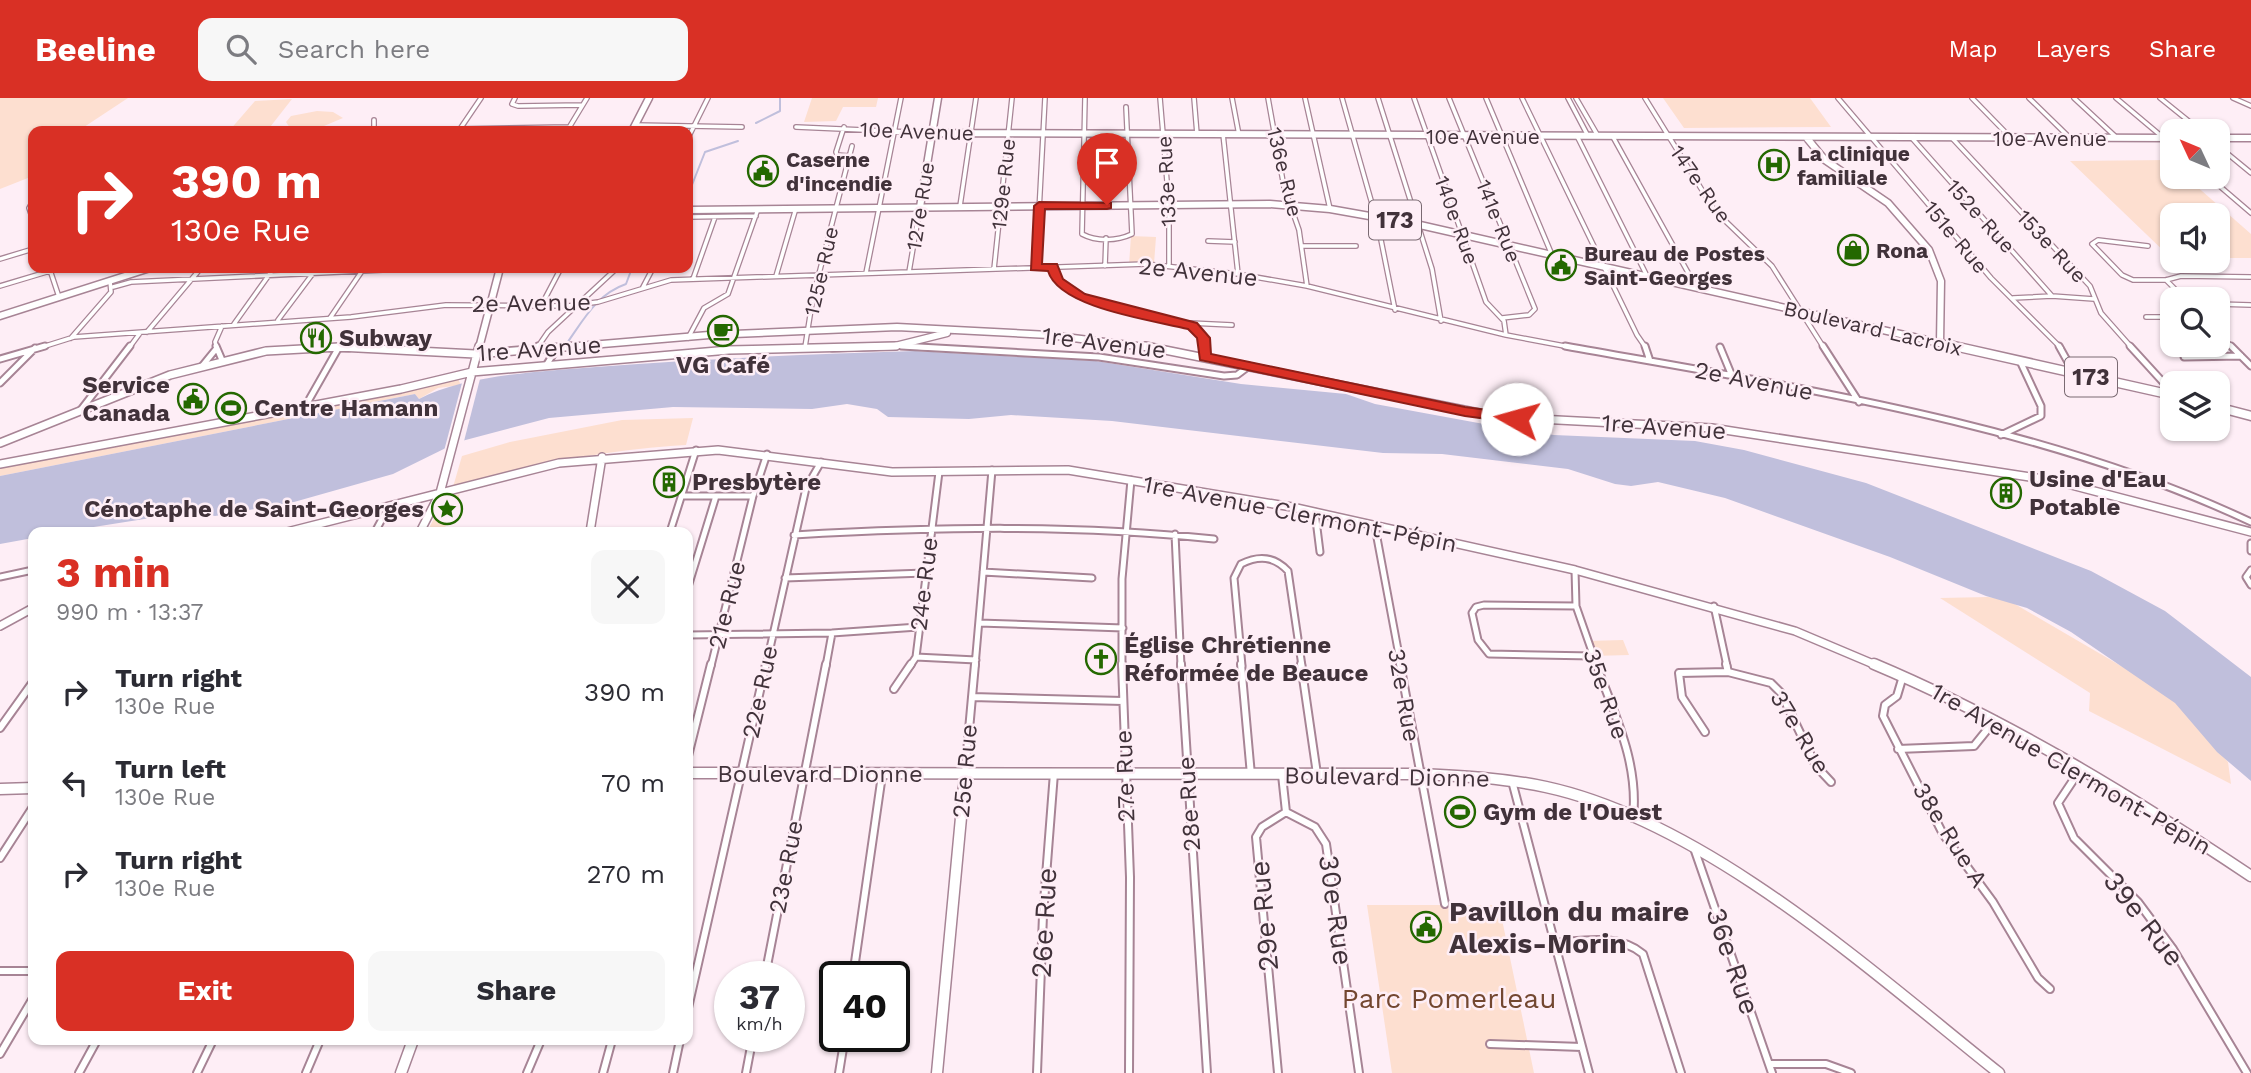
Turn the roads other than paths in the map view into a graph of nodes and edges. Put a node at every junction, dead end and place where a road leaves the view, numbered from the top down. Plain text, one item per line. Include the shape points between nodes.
1 (481, 98) edge
2 (515, 98) edge
3 (587, 98) edge
4 (649, 98) edge
5 (708, 98) edge
6 (901, 98) edge
7 (938, 98) edge
8 (976, 98) edge
9 (1012, 98) edge
10 (1045, 98) edge
11 (1085, 98) edge
12 (1160, 98) edge
13 (1194, 98) edge
14 (1232, 98) edge
15 (1268, 98) edge
16 (1305, 98) edge
17 (1342, 98) edge
18 (1378, 98) edge
19 (1414, 98) edge
20 (1449, 98) edge
21 (1486, 98) edge
22 (1521, 98) edge
23 (1568, 98) edge
24 (1576, 98) edge
25 (1645, 98) edge
26 (1838, 98) edge
27 (1972, 98) edge
28 (2029, 98) edge
29 (2074, 98) edge
30 (2116, 98) edge
31 (2160, 98) edge
32 (2233, 98) edge
33 (582, 105) junction
34 (2251, 106) edge
35 (1126, 107) dead end
36 (2186, 119) edge
37 (374, 120) dead end
38 (374, 126) edge
39 (462, 126) edge
40 (570, 126) edge
41 (634, 126) edge
42 (694, 126) joint
43 (742, 127) dead end
44 (796, 127) dead end
45 (844, 127) junction
46 (932, 133) junction
47 (894, 134) junction
48 (971, 134) junction
49 (1008, 134) junction
50 (1044, 134) junction
51 (1128, 134) junction
52 (1163, 134) junction
53 (1197, 134) junction
54 (1223, 134) junction
55 (1084, 135) junction
56 (1239, 135) junction
57 (1276, 135) junction
58 (1314, 135) junction
59 (1353, 135) junction
60 (1391, 135) junction
61 (2160, 135) edge
62 (1427, 136) junction
63 (1464, 136) junction
64 (1503, 136) junction
65 (1540, 136) junction
66 (1577, 136) junction
67 (1588, 136) junction
68 (1598, 136) junction
69 (1613, 137) junction
70 (1669, 137) junction
71 (1806, 137) junction
72 (1872, 137) junction
73 (1911, 137) junction
74 (1951, 137) junction
75 (2010, 137) junction
76 (2070, 138) junction
77 (2117, 138) junction
78 (2160, 138) edge
79 (2230, 138) edge
80 (2251, 138) edge
81 (852, 146) dead end
82 (849, 156) junction
83 (2230, 156) edge
84 (2251, 173) edge
85 (2223, 189) edge
86 (1232, 204) junction
87 (1084, 205) junction
88 (1130, 205) junction
89 (1169, 205) junction
90 (1291, 205) junction
91 (960, 206) junction
92 (1000, 206) junction
93 (1039, 206) junction
94 (879, 207) junction
95 (920, 207) junction
96 (796, 208) junction
97 (836, 208) junction
98 (693, 209) edge
99 (1330, 209) junction
100 (757, 212) junction
101 (2251, 213) edge
102 (1374, 216) junction
103 (693, 217) edge
104 (715, 217) junction
105 (1420, 225) junction
106 (1464, 235) junction
107 (1106, 238) junction
108 (1208, 241) dead end
109 (1235, 242) junction
110 (1302, 246) junction
111 (1356, 246) dead end
112 (1510, 246) junction
113 (2148, 246) dead end
114 (28, 251) edge
115 (1552, 255) junction
116 (0, 259) edge
117 (1169, 264) junction
118 (1105, 266) junction
119 (1053, 267) junction
120 (1604, 267) junction
121 (1036, 268) junction
122 (994, 269) junction
123 (909, 272) junction
124 (38, 273) edge
125 (51, 273) edge
126 (138, 273) edge
127 (197, 273) edge
128 (289, 273) edge
129 (313, 273) edge
130 (360, 273) edge
131 (498, 273) edge
132 (558, 273) edge
133 (612, 273) edge
134 (650, 273) edge
135 (866, 273) junction
136 (1238, 274) junction
137 (272, 275) junction
138 (819, 275) junction
139 (776, 276) junction
140 (1647, 276) junction
141 (733, 277) junction
142 (2251, 277) edge
143 (693, 279) junction
144 (192, 280) junction
145 (2166, 280) junction
146 (111, 284) junction
147 (0, 286) edge
148 (1307, 286) junction
149 (643, 287) junction
150 (1696, 287) junction
151 (2173, 287) edge
152 (2052, 296) junction
153 (59, 297) junction
154 (2013, 298) junction
155 (2094, 299) junction
156 (597, 302) joint
157 (489, 304) junction
158 (580, 304) junction
159 (2230, 304) edge
160 (2251, 305) edge
161 (541, 306) junction
162 (1395, 310) junction
163 (1804, 313) junction
164 (0, 316) edge
165 (2146, 317) dead end
166 (2160, 317) edge
167 (330, 318) junction
168 (1502, 318) junction
169 (278, 320) junction
170 (1441, 321) junction
171 (1186, 323) junction
172 (234, 324) junction
173 (1232, 325) dead end
174 (222, 326) junction
175 (915, 328) junction
176 (971, 330) junction
177 (807, 331) junction
178 (139, 332) junction
179 (147, 332) junction
180 (1506, 335) junction
181 (71, 338) junction
182 (688, 338) junction
183 (918, 340) junction
184 (1940, 343) junction
185 (2230, 345) edge
186 (895, 346) junction
187 (36, 347) junction
188 (340, 347) junction
189 (805, 347) junction
190 (1720, 347) dead end
191 (557, 348) junction
192 (216, 349) junction
193 (536, 350) junction
194 (475, 354) junction
195 (2230, 356) edge
196 (2241, 356) junction
197 (1204, 357) junction
198 (0, 359) edge
199 (222, 360) junction
200 (1650, 361) junction
201 (2020, 361) junction
202 (547, 364) junction
203 (202, 365) junction
204 (1249, 366) junction
205 (2251, 366) edge
206 (472, 372) junction
207 (2074, 373) junction
208 (1732, 376) junction
209 (2160, 379) edge
210 (0, 383) edge
211 (2160, 391) edge
212 (1859, 402) junction
213 (306, 405) junction
214 (2230, 410) edge
215 (80, 411) junction
216 (2251, 416) edge
217 (2001, 435) junction
218 (0, 444) edge
219 (696, 450) junction
220 (767, 454) junction
221 (603, 457) junction
222 (821, 461) junction
223 (0, 464) edge
224 (992, 470) junction
225 (939, 472) junction
226 (1131, 480) junction
227 (440, 493) junction
228 (682, 496) junction
229 (716, 496) junction
230 (753, 496) junction
231 (389, 506) junction
232 (1315, 512) junction
233 (2250, 521) edge
234 (988, 526) junction
235 (313, 527) edge
236 (378, 527) edge
237 (423, 527) edge
238 (591, 527) edge
239 (672, 527) edge
240 (931, 527) junction
241 (1375, 527) junction
242 (1123, 531) junction
243 (2251, 532) edge
244 (1175, 534) junction
245 (794, 535) junction
246 (1214, 539) dead end
247 (2251, 543) edge
248 (2251, 551) edge
249 (1320, 552) dead end
250 (1575, 570) junction
251 (2251, 570) edge
252 (28, 571) edge
253 (693, 571) edge
254 (983, 572) junction
255 (925, 573) junction
256 (0, 577) edge
257 (785, 578) junction
258 (1092, 578) dead end
259 (2251, 585) edge
260 (1576, 606) junction
261 (1714, 606) junction
262 (28, 611) edge
263 (979, 623) junction
264 (0, 625) edge
265 (918, 627) junction
266 (1123, 628) junction
267 (832, 633) junction
268 (693, 635) edge
269 (720, 635) junction
270 (772, 635) junction
271 (1593, 656) junction
272 (916, 657) junction
273 (976, 660) junction
274 (1728, 672) junction
275 (1903, 676) junction
276 (28, 689) edge
277 (894, 689) dead end
278 (972, 697) junction
279 (1124, 701) junction
280 (1995, 720) junction
281 (0, 728) edge
282 (1705, 732) dead end
283 (693, 737) edge
284 (1898, 749) junction
285 (2080, 770) junction
286 (693, 773) edge
287 (1054, 773) junction
288 (1124, 773) junction
289 (743, 774) junction
290 (1186, 774) junction
291 (1317, 774) junction
292 (804, 775) junction
293 (882, 775) junction
294 (965, 775) junction
295 (1251, 775) junction
296 (1282, 775) junction
297 (1419, 776) junction
298 (1512, 781) junction
299 (1831, 782) dead end
300 (28, 788) edge
301 (0, 789) edge
302 (1286, 812) junction
303 (28, 815) edge
304 (1633, 818) junction
305 (1693, 848) junction
306 (0, 858) edge
307 (2251, 876) edge
308 (1444, 904) dead end
309 (1553, 943) junction
310 (768, 961) edge
311 (855, 961) edge
312 (0, 971) edge
313 (28, 971) edge
314 (693, 987) edge
315 (2050, 989) dead end
316 (28, 1006) edge
317 (1490, 1044) dead end
318 (94, 1045) edge
319 (211, 1045) edge
320 (318, 1045) edge
321 (411, 1045) edge
322 (539, 1045) edge
323 (611, 1045) edge
324 (679, 1045) edge
325 (1582, 1047) junction
326 (750, 1052) edge
327 (842, 1052) edge
328 (0, 1054) edge
329 (1769, 1064) junction
330 (79, 1073) edge
331 (197, 1073) edge
332 (306, 1073) edge
333 (401, 1073) edge
334 (527, 1073) edge
335 (603, 1073) edge
336 (673, 1073) edge
337 (746, 1073) edge
338 (839, 1073) edge
339 (937, 1073) edge
340 (1037, 1073) edge
341 (1129, 1073) edge
342 (1207, 1073) edge
343 (1278, 1073) edge
344 (1359, 1073) edge
345 (1589, 1073) edge
346 (1681, 1073) edge
347 (1772, 1073) edge
348 (1851, 1073) edge
349 (1999, 1073) edge
350 (2247, 1073) edge

1 - 39 street
2 - 33 street via 512,104 518,106
3 - 33 street
4 - 41 street
5 - 42 street
6 - 47 street
7 - 46 street, 127e Rue
8 - 48 street
9 - 49 street, 129e Rue
10 - 50 street
11 - 55 street
12 - 52 street, 133e Rue
13 - 53 street
14 - 56 street
15 - 57 street, 136e Rue
16 - 58 street
17 - 59 street
18 - 60 street
19 - 62 street, 140e Rue
20 - 63 street, 141e Rue
21 - 64 street
22 - 65 street
23 - 67 street
24 - 68 street
25 - 70 street, 147e Rue
26 - 72 street, 151e Rue
27 - 75 street
28 - 76 street
29 - 77 street
30 - 61 street
31 - 36 street
32 - 34 street
33 - 40 street
35 - 51 street
37 - 38 street
42 - 43 street
44 - 45 street, 10e Avenue
45 - 47 street, 10e Avenue
45 - 82 street via 835,152
46 - 47 street, 10e Avenue
46 - 48 street, 10e Avenue
46 - 95 street, 127e Rue
47 - 94 street
48 - 49 street, 10e Avenue
48 - 91 street
49 - 50 street, 10e Avenue
49 - 92 street, 129e Rue
50 - 55 street, 10e Avenue
50 - 93 street
51 - 52 street, 10e Avenue
51 - 55 street, 10e Avenue
51 - 88 street
52 - 53 street, 10e Avenue
52 - 89 street, 133e Rue
53 - 54 street, 10e Avenue
54 - 56 street, 10e Avenue
54 - 86 street
55 - 87 street
56 - 57 street, 10e Avenue
57 - 58 street, 10e Avenue
57 - 90 street, 136e Rue
58 - 59 street, 10e Avenue
58 - 99 street
59 - 60 street, 10e Avenue
59 - 102 street
60 - 62 street, 10e Avenue
60 - 105 street
62 - 63 street, 10e Avenue
62 - 106 street, 140e Rue
63 - 64 street, 10e Avenue
63 - 112 street, 141e Rue
64 - 65 street, 10e Avenue
64 - 115 street
65 - 66 street, 10e Avenue
65 - 120 street
66 - 67 street, 10e Avenue
66 - 140 street
67 - 68 street, 10e Avenue
68 - 69 street, 10e Avenue
69 - 70 street, 10e Avenue
69 - 150 street
70 - 71 street, 10e Avenue
70 - 163 street, 147e Rue via 1715,211 1768,261
71 - 72 street, 10e Avenue
71 - 184 street via 1831,165 1883,198 1935,261 1941,285
72 - 73 street, 10e Avenue
72 - 154 street, 151e Rue
73 - 74 street, 10e Avenue
73 - 152 street, 152e Rue
74 - 75 street, 10e Avenue
74 - 155 street, 153e Rue via 2090,286
75 - 76 street, 10e Avenue
76 - 77 street, 10e Avenue
77 - 78 street, 10e Avenue
79 - 80 street
81 - 82 street, 125e Rue
82 - 97 street, 125e Rue
83 - 84 street
85 - 101 street
86 - 89 main road, Boulevard Lacroix / 173
86 - 90 main road, Boulevard Lacroix / 173
86 - 109 street
87 - 88 main road, Boulevard Lacroix / 173
87 - 93 main road, Boulevard Lacroix / 173
87 - 107 street via 1083,235
88 - 89 main road, Boulevard Lacroix / 173
88 - 107 street via 1131,236
89 - 117 street, 133e Rue
90 - 99 main road, Boulevard Lacroix / 173
90 - 110 street, 136e Rue
91 - 92 main road, Boulevard Lacroix / 173
91 - 95 main road, Boulevard Lacroix / 173
92 - 93 main road, Boulevard Lacroix / 173
92 - 122 street, 129e Rue
93 - 121 street
94 - 95 main road, Boulevard Lacroix / 173
94 - 97 main road, Boulevard Lacroix / 173
94 - 135 street
95 - 123 street, 127e Rue
96 - 97 main road, Boulevard Lacroix / 173
96 - 100 main road, Boulevard Lacroix / 173
96 - 139 street
97 - 138 street, 125e Rue
98 - 100 main road, Boulevard Lacroix / 173
99 - 102 main road, Boulevard Lacroix / 173
100 - 104 street
100 - 141 street
102 - 105 main road, Boulevard Lacroix / 173
102 - 162 street
103 - 104 street
104 - 143 street
105 - 106 main road, Boulevard Lacroix / 173
105 - 170 street
106 - 112 main road, Boulevard Lacroix / 173
106 - 168 street, 140e Rue via 1486,302
107 - 118 street
108 - 109 street
109 - 136 street
110 - 111 street, 136e Rue
110 - 148 street, 136e Rue
112 - 115 main road, Boulevard Lacroix / 173
112 - 168 street, 141e Rue via 1535,309 1529,315
113 - 145 street via 2098,240 2092,244 2126,279
114 - 116 street
115 - 120 main road, Boulevard Lacroix / 173
117 - 118 street, 2e Avenue
117 - 136 street, 2e Avenue
118 - 119 street, 2e Avenue
119 - 121 street, 2e Avenue
119 - 171 street via 1057,281 1080,297
120 - 140 main road, Boulevard Lacroix / 173
120 - 200 street
121 - 122 street, 2e Avenue
122 - 123 street, 2e Avenue
123 - 135 street, 2e Avenue
124 - 147 street
125 - 153 street
126 - 146 main road
127 - 144 street
128 - 137 street
129 - 169 street
130 - 167 street
131 - 157 street
132 - 161 street
133 - 158 street
134 - 149 street
135 - 138 street, 2e Avenue
136 - 148 street, 2e Avenue
137 - 144 street
137 - 172 street
138 - 139 street, 2e Avenue
138 - 177 street, 125e Rue
139 - 141 street, 2e Avenue
140 - 150 main road, Boulevard Lacroix / 173
141 - 143 street, 2e Avenue
141 - 182 street via 728,294 704,308
142 - 145 street
143 - 149 street, 2e Avenue
144 - 146 street
144 - 179 street
145 - 151 street
146 - 153 main road
146 - 181 street
148 - 162 street, 2e Avenue
149 - 156 street, 2e Avenue
150 - 163 main road, Boulevard Lacroix / 173
152 - 154 street
152 - 155 street
153 - 164 main road
154 - 207 street, 151e Rue via 2070,361
155 - 209 street, 153e Rue
156 - 158 street, 2e Avenue
157 - 161 street, 2e Avenue
157 - 167 street, 2e Avenue
157 - 194 street
158 - 161 street, 2e Avenue
158 - 193 street via 548,332
159 - 160 street
162 - 170 street, 2e Avenue
163 - 184 main road, Boulevard Lacroix / 173
163 - 212 street, 147e Rue
165 - 166 street
167 - 169 street, 2e Avenue
168 - 180 street, 140e Rue
169 - 172 street, 2e Avenue
170 - 180 street, 2e Avenue
171 - 173 street
171 - 197 street via 1203,338
172 - 174 street, 2e Avenue
174 - 179 street, 2e Avenue
174 - 192 street
175 - 176 street, 1re Avenue
175 - 177 street, 1re Avenue
175 - 183 street via 922,333
176 - 183 street
176 - 197 street, 1re Avenue via 1090,338
177 - 182 street, 1re Avenue
177 - 189 street, 125e Rue
178 - 179 street, 2e Avenue
178 - 181 street, 2e Avenue
178 - 215 street
180 - 200 street, 2e Avenue
181 - 187 street, 2e Avenue
182 - 191 street, 1re Avenue
183 - 186 street
184 - 201 main road, Boulevard Lacroix / 173
185 - 196 street
186 - 189 street
186 - 204 street via 1099,357 1224,376
187 - 198 street, 2e Avenue
187 - 210 street
188 - 194 street, 1re Avenue
188 - 199 street, 1re Avenue via 266,351
188 - 213 street
189 - 202 street
190 - 208 street
191 - 193 street, 1re Avenue
191 - 202 street
192 - 199 street
192 - 203 street
193 - 194 street, 1re Avenue
194 - 206 street
195 - 196 street
196 - 205 street
197 - 204 street, 1re Avenue
199 - 203 street, 1re Avenue
200 - 208 street, 2e Avenue
201 - 207 main road, Boulevard Lacroix / 173
201 - 217 street via 2042,411
202 - 206 street
203 - 215 street, 1re Avenue
204 - 243 street, 1re Avenue via 1499,417 1693,426 2056,481
206 - 213 street
206 - 227 street
207 - 211 main road, Boulevard Lacroix / 173
208 - 212 street, 2e Avenue
212 - 217 street, 2e Avenue
213 - 223 street
214 - 216 main road
215 - 218 street, 1re Avenue
217 - 233 street, 2e Avenue via 2147,477
219 - 220 street, 1re Avenue Clermont-Pépin
219 - 221 street, 1re Avenue Clermont-Pépin
219 - 228 street
220 - 222 street, 1re Avenue Clermont-Pépin
220 - 230 street, 21e Rue
221 - 227 street, 1re Avenue Clermont-Pépin via 548,465
221 - 238 street
222 - 225 street, 1re Avenue Clermont-Pépin via 877,470
222 - 245 street, 22e Rue via 806,488
224 - 225 street, 1re Avenue Clermont-Pépin
224 - 226 street, 1re Avenue Clermont-Pépin via 1058,469
224 - 234 street, 25e Rue
225 - 240 street, 24e Rue
226 - 232 street, 1re Avenue Clermont-Pépin
226 - 242 street, 27e Rue
227 - 231 street, 1re Avenue Clermont-Pépin
227 - 237 street
228 - 229 street
228 - 239 street
229 - 230 street
229 - 253 street
230 - 269 street, 21e Rue
231 - 235 street, 1re Avenue Clermont-Pépin
231 - 236 street
232 - 241 street, 1re Avenue Clermont-Pépin
232 - 249 street
234 - 240 street
234 - 242 street
234 - 254 street, 25e Rue
240 - 245 street
240 - 255 street, 24e Rue
241 - 250 street, 1re Avenue Clermont-Pépin
241 - 297 street, 32e Rue
242 - 244 street
242 - 266 street, 27e Rue
244 - 246 street
244 - 290 street, 28e Rue
245 - 257 street, 22e Rue
247 - 248 street
250 - 260 street, 35e Rue
250 - 261 street, 1re Avenue Clermont-Pépin
251 - 259 street via 2246,578
252 - 256 street
254 - 258 street
254 - 263 street, 25e Rue
255 - 257 street
255 - 265 street, 24e Rue
257 - 270 street, 22e Rue
260 - 271 street, 35e Rue
260 - 271 street via 1476,607 1472,613 1478,640 1489,654
261 - 274 street
261 - 275 street, 1re Avenue Clermont-Pépin via 1795,631
262 - 264 street
263 - 266 street
263 - 273 street, 25e Rue
265 - 267 street
265 - 272 street, 24e Rue
266 - 279 street, 27e Rue
267 - 270 street
267 - 292 street, 23e Rue
268 - 269 street
269 - 270 street
269 - 283 street, 21e Rue
270 - 289 street, 22e Rue
271 - 304 street, 35e Rue via 1633,768
272 - 273 street
272 - 277 street, 24e Rue
273 - 278 street, 25e Rue
274 - 282 street via 1688,671 1678,676 1690,714
274 - 299 street, 37e Rue via 1777,688 1816,766
275 - 280 street, 1re Avenue Clermont-Pépin
275 - 284 street, 38e Rue A via 1897,696 1882,710
276 - 281 street
278 - 279 street
278 - 294 street, 25e Rue
279 - 288 street, 27e Rue
280 - 284 street via 1974,746
280 - 285 street, 1re Avenue Clermont-Pépin
284 - 315 street, 38e Rue A via 1943,834 1993,902 2038,978
285 - 307 street, 1re Avenue Clermont-Pépin
285 - 350 street, 39e Rue via 2058,803 2062,823 2161,931
286 - 289 street, Boulevard Dionne
287 - 288 street, Boulevard Dionne
287 - 294 street, Boulevard Dionne
287 - 340 street, 26e Rue
288 - 290 street, Boulevard Dionne
288 - 341 street, 27e Rue via 1130,876
289 - 292 street, Boulevard Dionne
289 - 314 street, 22e Rue
290 - 295 street, Boulevard Dionne
290 - 342 street, 28e Rue
291 - 295 street via 1289,571 1279,562 1258,557 1241,564 1234,578
291 - 296 street, Boulevard Dionne
291 - 297 street, Boulevard Dionne
292 - 293 street, Boulevard Dionne
292 - 310 street, 23e Rue
293 - 294 street, Boulevard Dionne
293 - 311 street
294 - 339 street, 25e Rue
295 - 296 street, Boulevard Dionne
296 - 302 street
297 - 298 street, Boulevard Dionne
297 - 308 street, 32e Rue
298 - 304 street, Boulevard Dionne via 1583,797
298 - 309 street
300 - 301 street
302 - 343 street, 29e Rue via 1262,827 1256,837
302 - 344 street, 30e Rue via 1323,831
303 - 306 street
304 - 305 street, Boulevard Dionne
305 - 329 street, 36e Rue
305 - 349 street, Boulevard Dionne via 1754,885
309 - 325 street
309 - 346 street via 1625,942 1636,946 1643,954
312 - 313 street
316 - 328 street
317 - 325 street
318 - 330 street
319 - 331 street
320 - 332 street
321 - 333 street
322 - 334 street
323 - 335 street
324 - 336 street
325 - 345 street
326 - 337 street
327 - 338 street
329 - 347 street, 36e Rue
329 - 348 street via 1826,1064

